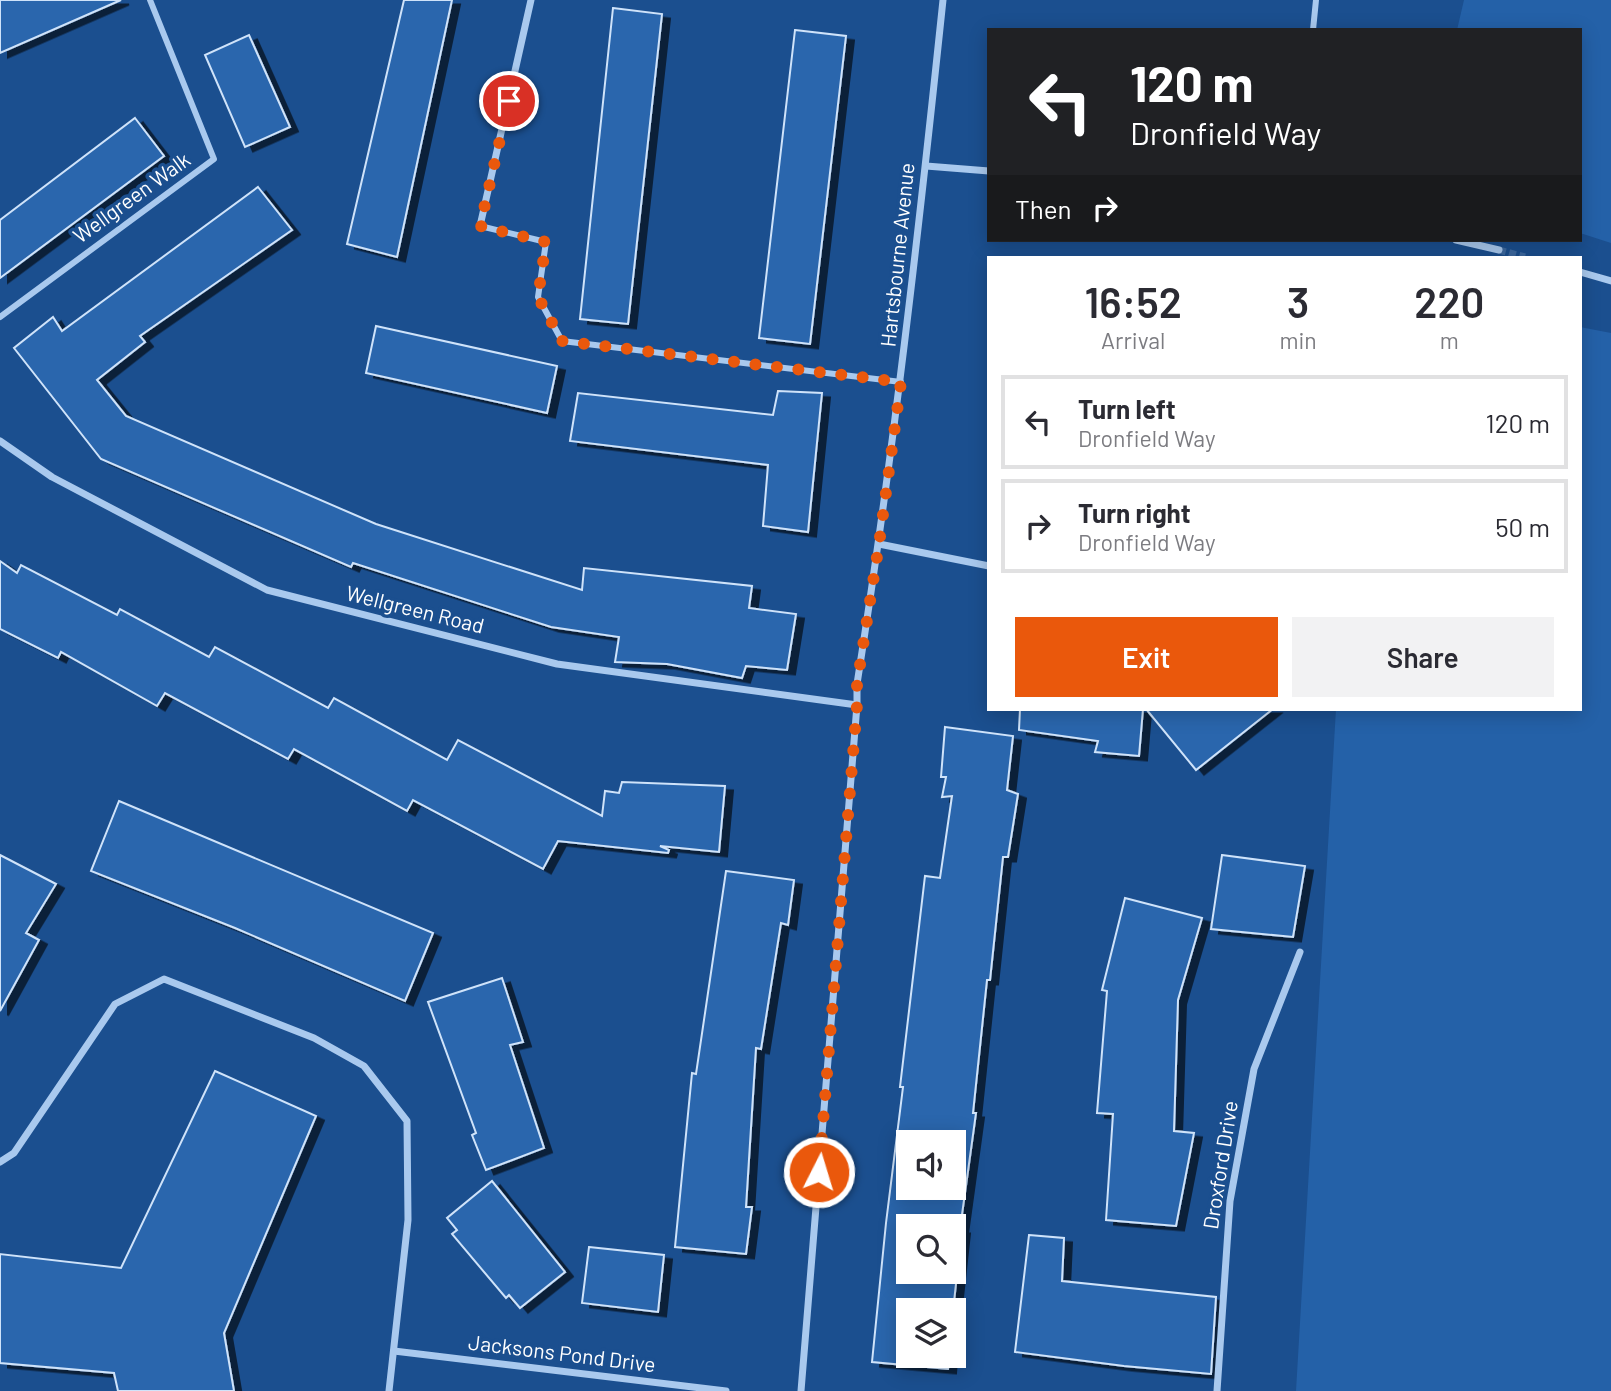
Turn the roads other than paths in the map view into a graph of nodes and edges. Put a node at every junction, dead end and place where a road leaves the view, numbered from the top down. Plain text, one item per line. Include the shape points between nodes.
1 (150, 0) edge
2 (531, 0) edge
3 (943, 0) edge
4 (1316, 0) edge
5 (1313, 28) edge
6 (926, 166) junction
7 (987, 171) edge
8 (480, 226) joint
9 (1465, 242) edge
10 (1499, 250) dead end
11 (1582, 273) edge
12 (1611, 281) edge
13 (0, 317) edge
14 (901, 382) junction
15 (0, 441) edge
16 (879, 544) junction
17 (987, 566) edge
18 (857, 705) junction
19 (1300, 952) dead end
20 (0, 1162) edge
21 (394, 1351) junction
22 (389, 1391) edge
23 (726, 1391) edge
24 (801, 1391) edge
25 (1217, 1391) edge

1 - 13 street, Wellgreen Walk via 214,159
2 - 8 street
3 - 6 street, Hartsbourne Avenue
4 - 5 street
6 - 7 street
6 - 14 street, Hartsbourne Avenue
8 - 14 street via 546,242 538,297 562,341
9 - 10 street
11 - 12 street
14 - 16 street, Hartsbourne Avenue
15 - 18 street, Wellgreen Road via 52,477 267,590 557,664
16 - 17 street
16 - 18 street, Hartsbourne Avenue
18 - 24 street, Hartsbourne Avenue
19 - 25 street, Droxford Drive via 1254,1069 1230,1201
20 - 21 street via 14,1153 115,1004 164,979 313,1038 364,1066 407,1121 408,1220
21 - 22 street
21 - 23 street, Jacksons Pond Drive

